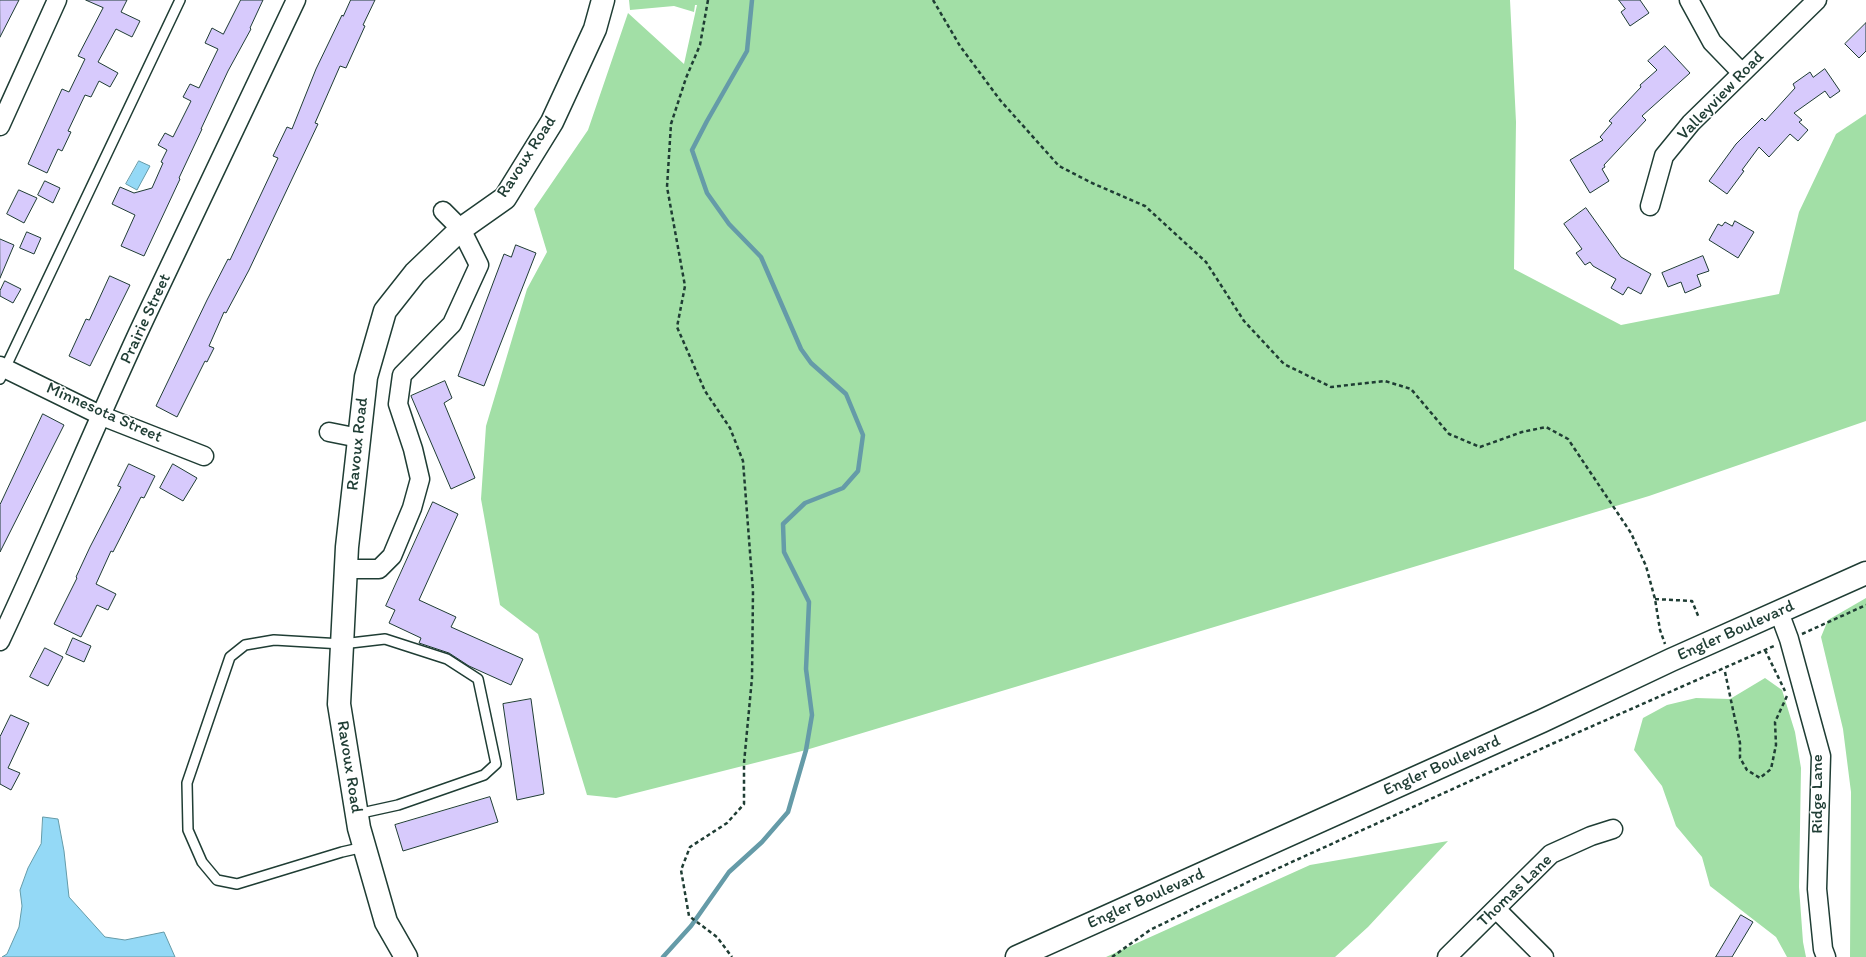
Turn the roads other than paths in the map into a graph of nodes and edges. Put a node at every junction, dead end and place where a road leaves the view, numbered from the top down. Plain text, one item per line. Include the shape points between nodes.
1 (57, 0) edge
2 (180, 0) edge
3 (296, 0) edge
4 (603, 0) edge
5 (1689, 0) edge
6 (1817, 0) edge
7 (1742, 73) junction
8 (0, 126) edge
9 (1650, 206) dead end
10 (443, 212) dead end
11 (461, 229) junction
12 (2, 371) edge
13 (102, 416) junction
14 (329, 432) dead end
15 (359, 438) junction
16 (204, 456) dead end
17 (346, 569) junction
18 (1866, 573) edge
19 (1778, 612) junction
20 (0, 640) edge
21 (342, 644) junction
22 (357, 814) junction
23 (1613, 829) dead end
24 (364, 847) junction
25 (1496, 909) junction
26 (406, 957) edge
27 (1017, 957) edge
28 (1447, 957) edge
29 (1544, 957) edge
30 (1826, 957) edge

1 - 8 street
2 - 12 lane
3 - 13 street, Prairie Street via 138,334
4 - 11 street, Ravoux Road via 595,29 552,122 505,198
5 - 7 street via 1712,42
6 - 7 street, Valleyview Road
7 - 9 street, Valleyview Road via 1691,123 1664,156
10 - 11 street
11 - 15 street, Ravoux Road via 415,273 385,311 366,377
11 - 17 street via 479,265 452,324 402,375 398,404 420,479 412,508 392,556 379,569
12 - 13 street, Minnesota Street
13 - 16 street, Minnesota Street
13 - 20 street, Prairie Street
14 - 15 street
15 - 17 street, Ravoux Road
17 - 21 street, Ravoux Road
18 - 19 street, Engler Boulevard
19 - 27 street, Engler Boulevard
19 - 30 street, Ridge Lane via 1789,639 1821,756 1817,889
21 - 22 street, Ravoux Road via 339,704
21 - 22 lane via 385,640 447,660 478,679 496,764 484,775 398,805
21 - 24 lane via 274,640 245,645 230,657 187,784 188,830 202,862 217,880 237,884
22 - 24 street, Ravoux Road
23 - 25 street, Thomas Lane via 1551,854
24 - 26 street, Ravoux Road via 386,922
25 - 28 street, Thomas Lane
25 - 29 street

